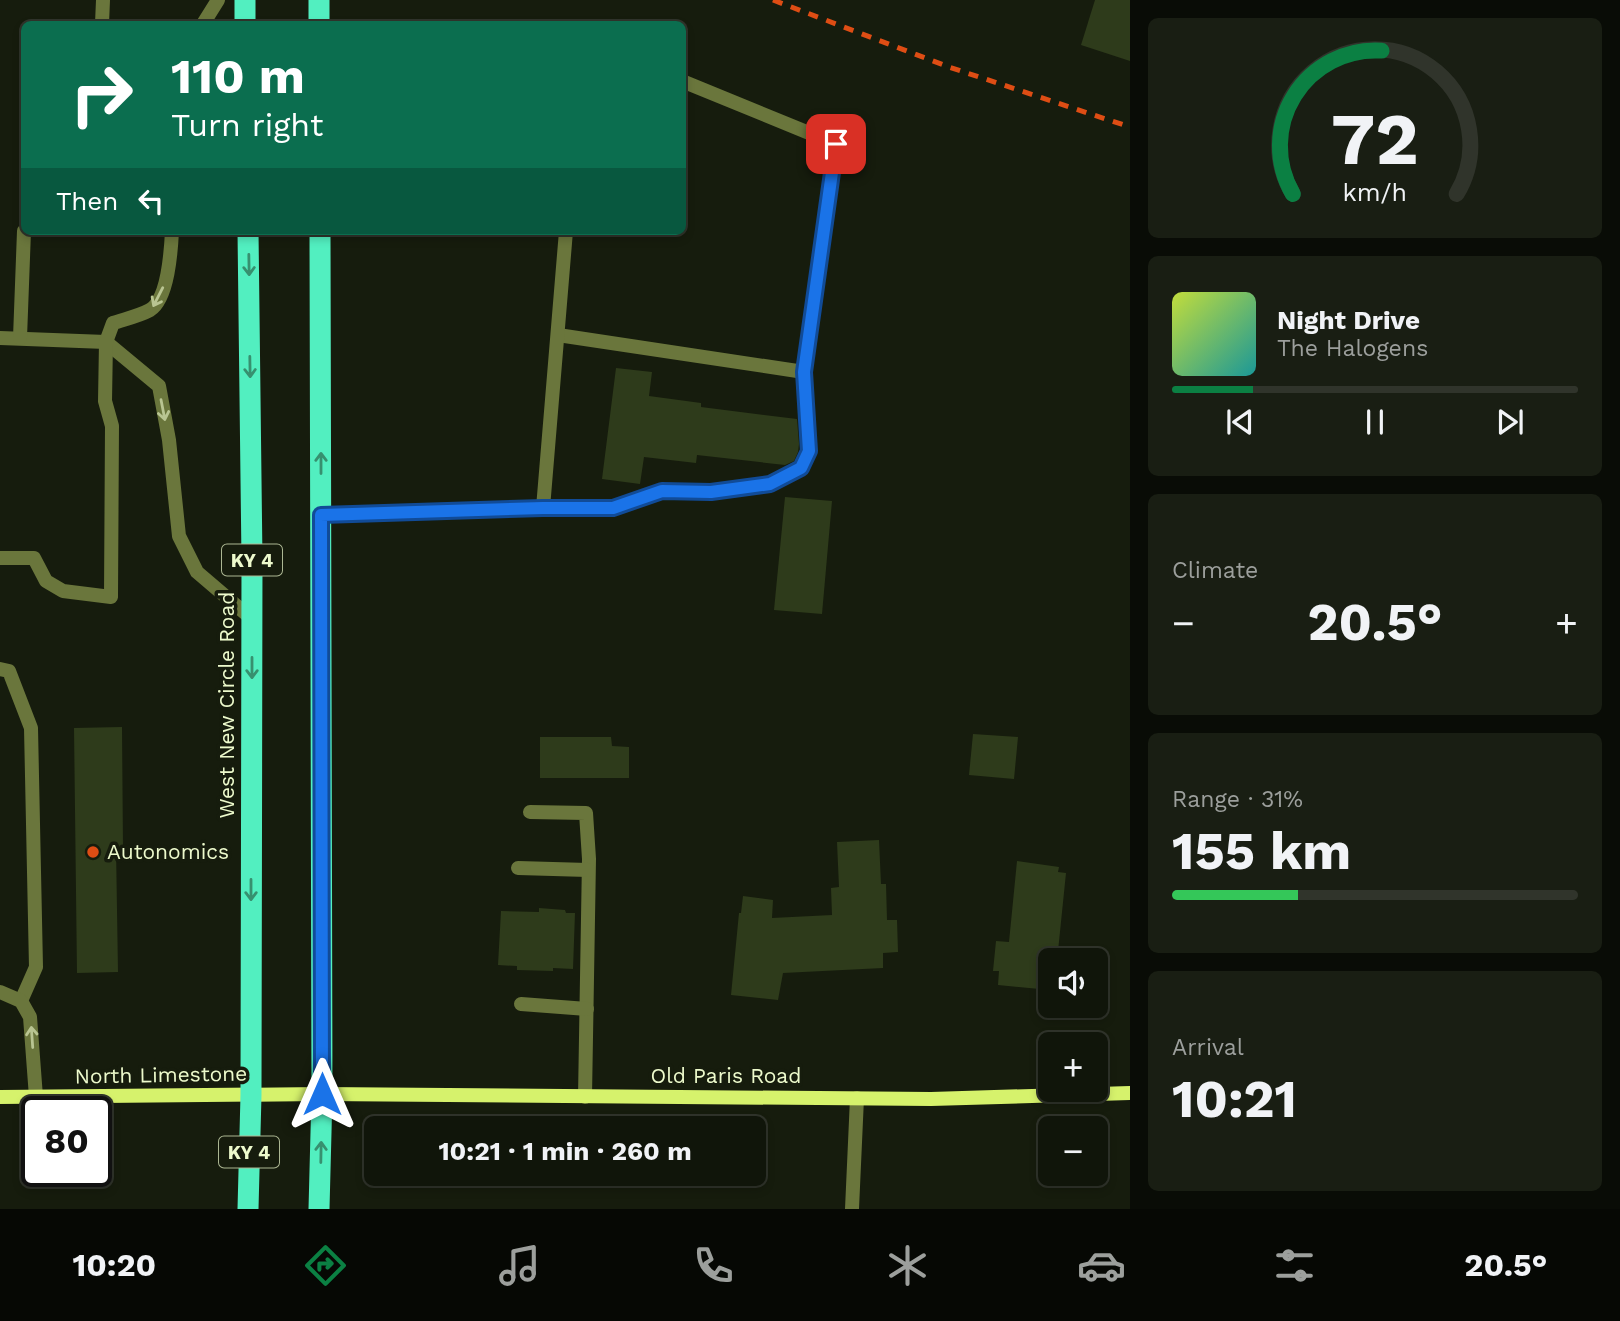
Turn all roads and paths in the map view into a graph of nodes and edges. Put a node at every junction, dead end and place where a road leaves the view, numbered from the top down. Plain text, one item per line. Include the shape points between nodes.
1 (103, 0) edge
2 (218, 0) edge
3 (245, 0) edge
4 (319, 0) edge
5 (102, 21) edge
6 (205, 21) edge
7 (245, 21) edge
8 (319, 21) edge
9 (686, 83) edge
10 (24, 235) edge
11 (172, 235) edge
12 (248, 235) edge
13 (320, 235) edge
14 (566, 235) edge
15 (558, 335) junction
16 (0, 338) edge
17 (20, 338) junction
18 (106, 342) junction
19 (804, 372) junction
20 (543, 508) junction
21 (321, 515) junction
22 (0, 558) edge
23 (252, 619) junction
24 (0, 669) edge
25 (530, 812) dead end
26 (518, 868) dead end
27 (588, 870) junction
28 (0, 992) edge
29 (21, 1001) junction
30 (521, 1004) dead end
31 (587, 1009) junction
32 (1130, 1093) edge
33 (322, 1094) junction
34 (251, 1095) junction
35 (36, 1096) edge
36 (112, 1096) edge
37 (0, 1097) edge
38 (21, 1097) edge
39 (584, 1097) junction
40 (857, 1098) junction
41 (248, 1209) edge
42 (319, 1209) edge
43 (852, 1209) edge

1 - 5 lane
2 - 6 lane
3 - 7 highway
4 - 8 highway
9 - 19 lane via 836,144
10 - 17 lane
11 -> 18 lane via 162,293 152,309 113,323
12 -> 23 highway, West New Circle Road / KY 4
21 -> 13 highway
14 - 15 lane
15 - 19 lane
15 - 20 lane
16 - 17 lane
17 - 18 lane
18 - 22 lane via 105,401 112,426 111,597 63,591 46,581 34,558
18 -> 23 lane via 159,386 179,536 197,572
19 - 20 lane via 809,451 801,468 791,474 770,484 735,489 662,491 613,508
20 - 21 lane
21 - 33 highway
23 -> 34 highway, West New Circle Road / KY 4
24 - 29 lane via 9,671 31,728 36,967
25 - 27 lane via 586,813
26 - 27 lane
27 - 31 lane
28 - 29 lane
35 -> 29 lane via 30,1017
30 - 31 lane
31 - 39 lane
32 - 40 street, Old Paris Road
33 - 34 street, North Limestone
33 - 39 street, Old Paris Road
42 -> 33 highway
34 - 36 street, North Limestone
34 - 41 highway, KY 4
37 - 38 street, North Limestone
39 - 40 street, Old Paris Road
40 - 43 lane

